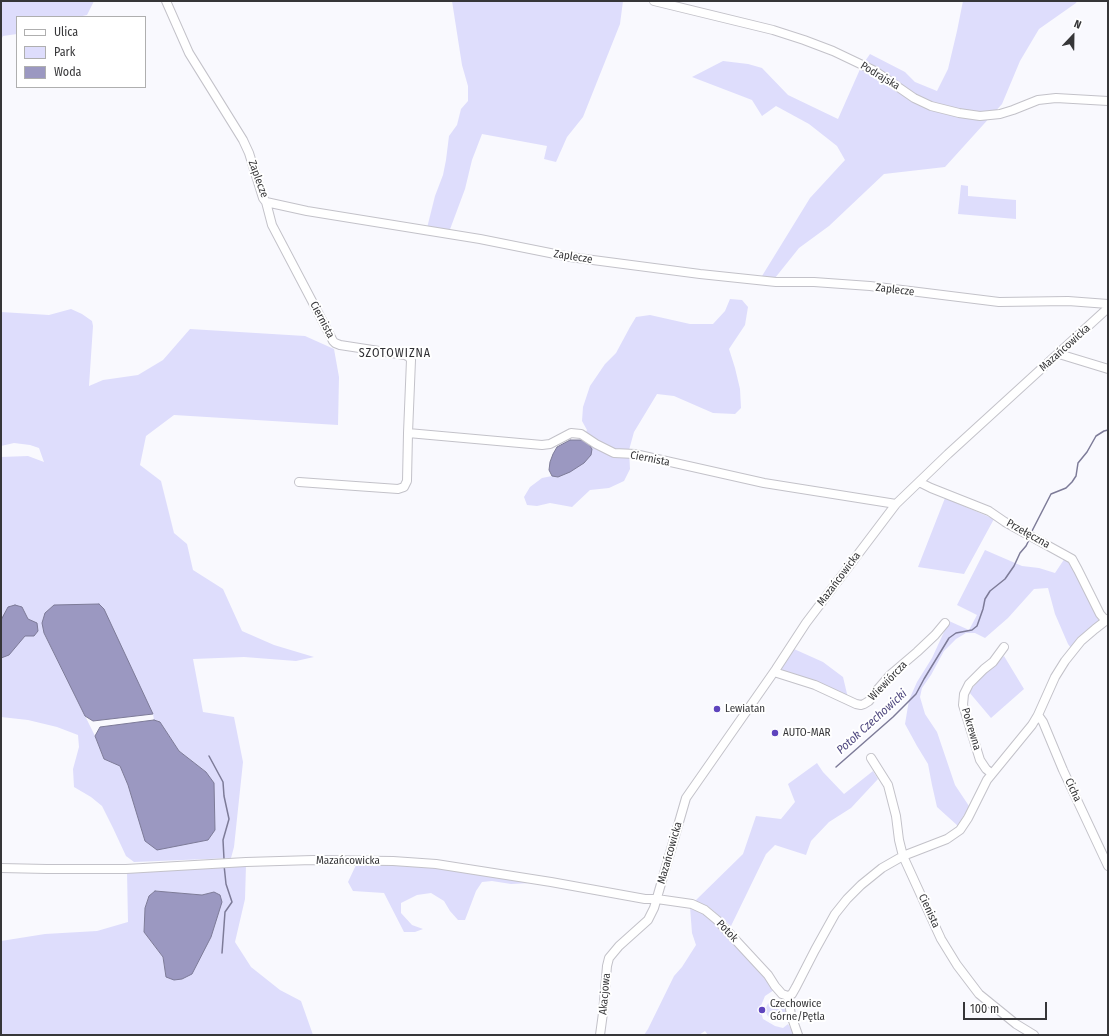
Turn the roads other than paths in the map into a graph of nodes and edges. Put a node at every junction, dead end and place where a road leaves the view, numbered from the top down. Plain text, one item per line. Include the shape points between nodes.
1 (166, 1) edge
2 (654, 1) edge
3 (1108, 101) edge
4 (266, 202) junction
5 (1108, 304) edge
6 (1108, 308) edge
7 (1059, 354) junction
8 (1108, 369) edge
9 (408, 432) junction
10 (299, 482) dead end
11 (919, 482) junction
12 (896, 504) junction
13 (1107, 620) edge
14 (945, 623) dead end
15 (1004, 647) dead end
16 (774, 672) junction
17 (1038, 715) junction
18 (871, 758) dead end
19 (992, 774) junction
20 (903, 856) junction
21 (1108, 866) edge
22 (1, 868) edge
23 (657, 899) junction
24 (788, 996) junction
25 (600, 1035) edge
26 (798, 1035) edge
27 (1034, 1035) edge

1 - 4 street, Zaplecze via 189,53 243,140
2 - 3 street, Podrajska via 804,40 875,71 914,98 931,106 980,116 1000,114 1038,100 1056,98
4 - 5 street, Zaplecze via 570,257 700,274 776,282 870,286 998,302 1068,301
4 - 9 street, Ciernista via 272,225 333,341 340,345 405,355 411,360
6 - 7 street, Mazańcowicka
7 - 8 street
7 - 11 street, Mazańcowicka
9 - 10 street, Ciernista via 407,481 404,487 398,489
9 - 12 street, Ciernista via 542,445 550,444 571,433 581,434 614,453 635,454 764,483
11 - 12 street, Mazańcowicka
11 - 13 street, Przełęczna via 989,511 1072,559 1100,614
12 - 16 street, Mazańcowicka via 806,623
13 - 17 street via 1081,641 1065,661
14 - 16 street, Wiewiórcza via 890,675 864,704 856,704 815,685
15 - 19 street, Pokrewna via 993,662 969,684 964,694 963,705 980,760
16 - 23 street, Mazańcowicka via 686,798
17 - 19 street
17 - 21 street, Cicha
18 - 20 street, Cienista via 888,785
19 - 20 street via 960,830 947,839
20 - 24 street via 882,868 847,899 835,914 792,994
20 - 27 street, Cienista via 941,939 957,965 980,994 1016,1024
22 - 23 street, Mazańcowicka via 126,869 246,862 393,861 436,864
23 - 24 street, Potok via 692,904 705,910 768,975 779,992
23 - 25 street, Akacjowa via 648,920 618,946 609,958
24 - 26 street via 790,1015

